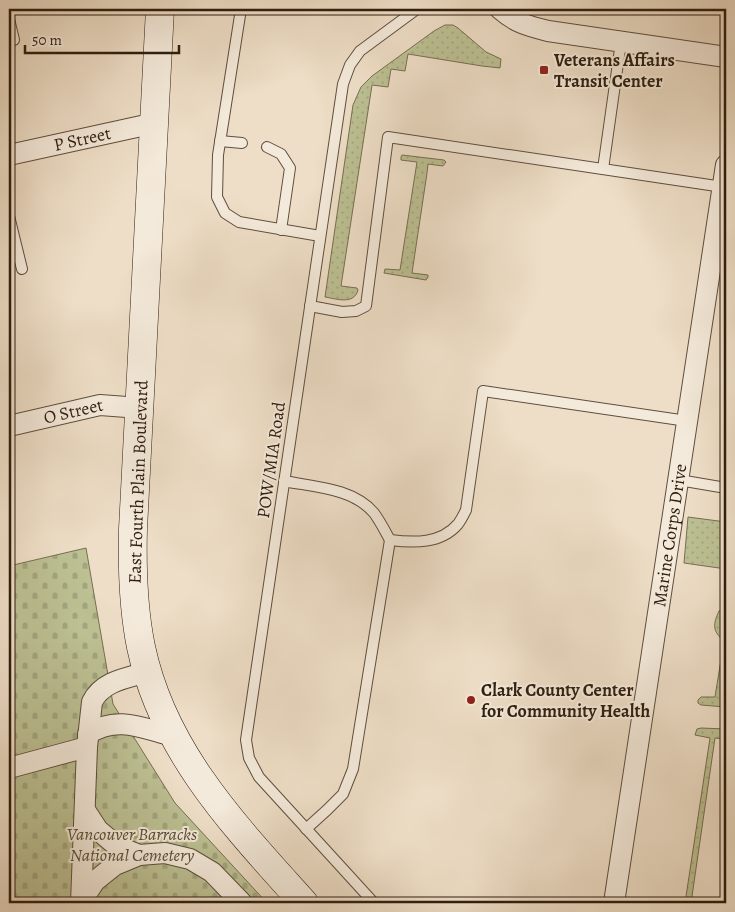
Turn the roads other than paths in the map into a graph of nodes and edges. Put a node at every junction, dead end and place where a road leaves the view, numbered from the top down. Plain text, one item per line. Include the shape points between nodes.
1 (160, 9) edge
2 (241, 9) edge
3 (417, 9) edge
4 (500, 9) edge
5 (9, 19) edge
6 (9, 41) edge
7 (621, 42) junction
8 (726, 58) edge
9 (155, 123) junction
10 (220, 141) junction
11 (242, 143) dead end
12 (267, 147) dead end
13 (9, 155) edge
14 (726, 165) edge
15 (603, 169) junction
16 (723, 187) junction
17 (9, 216) edge
18 (281, 230) junction
19 (320, 236) junction
20 (22, 269) dead end
21 (310, 306) junction
22 (140, 408) junction
23 (688, 421) junction
24 (9, 426) edge
25 (679, 480) junction
26 (284, 481) junction
27 (726, 488) edge
28 (390, 540) junction
29 (148, 672) junction
30 (173, 736) junction
31 (88, 741) junction
32 (9, 768) edge
33 (85, 810) junction
34 (306, 828) junction
35 (139, 855) junction
36 (81, 903) edge
37 (242, 903) edge
38 (304, 903) edge
39 (374, 903) edge
40 (614, 903) edge

1 - 9 main road, East Fourth Plain Boulevard
2 - 10 lane
3 - 19 lane, POW/MIA Road via 360,51 350,65 343,84
4 - 7 street via 530,27
5 - 6 lane via 14,40
7 - 8 street
7 - 15 lane
9 - 13 street, P Street
9 - 22 main road, East Fourth Plain Boulevard
10 - 11 lane
10 - 18 lane via 218,197 225,213 239,222
12 - 18 lane via 281,154 290,168
14 - 16 street, Marine Corps Drive
15 - 16 lane
15 - 21 lane via 388,137 366,306 342,312
16 - 23 street, Marine Corps Drive
17 - 20 lane
18 - 19 lane
19 - 21 lane, POW/MIA Road
21 - 26 lane, POW/MIA Road
22 - 24 street, O Street via 100,405
22 - 29 main road, East Fourth Plain Boulevard via 133,581 141,647
23 - 25 street, Marine Corps Drive
23 - 28 lane via 483,392 466,510 458,523 448,533 430,541
25 - 27 lane
25 - 40 street, Marine Corps Drive
26 - 28 lane via 356,498 373,512
26 - 34 lane, POW/MIA Road via 246,740 259,777
28 - 34 lane via 353,769 343,794
29 - 30 main road, East Fourth Plain Boulevard
29 - 31 street via 117,681 95,695
30 - 31 street via 112,724 102,727
30 - 38 main road, East Fourth Plain Boulevard via 216,802
31 - 32 street
31 - 33 street
33 - 35 street via 98,830 117,846
33 - 36 street
34 - 39 lane, POW/MIA Road
35 - 36 street via 115,865 95,881
35 - 37 street via 165,853 190,859 212,872

